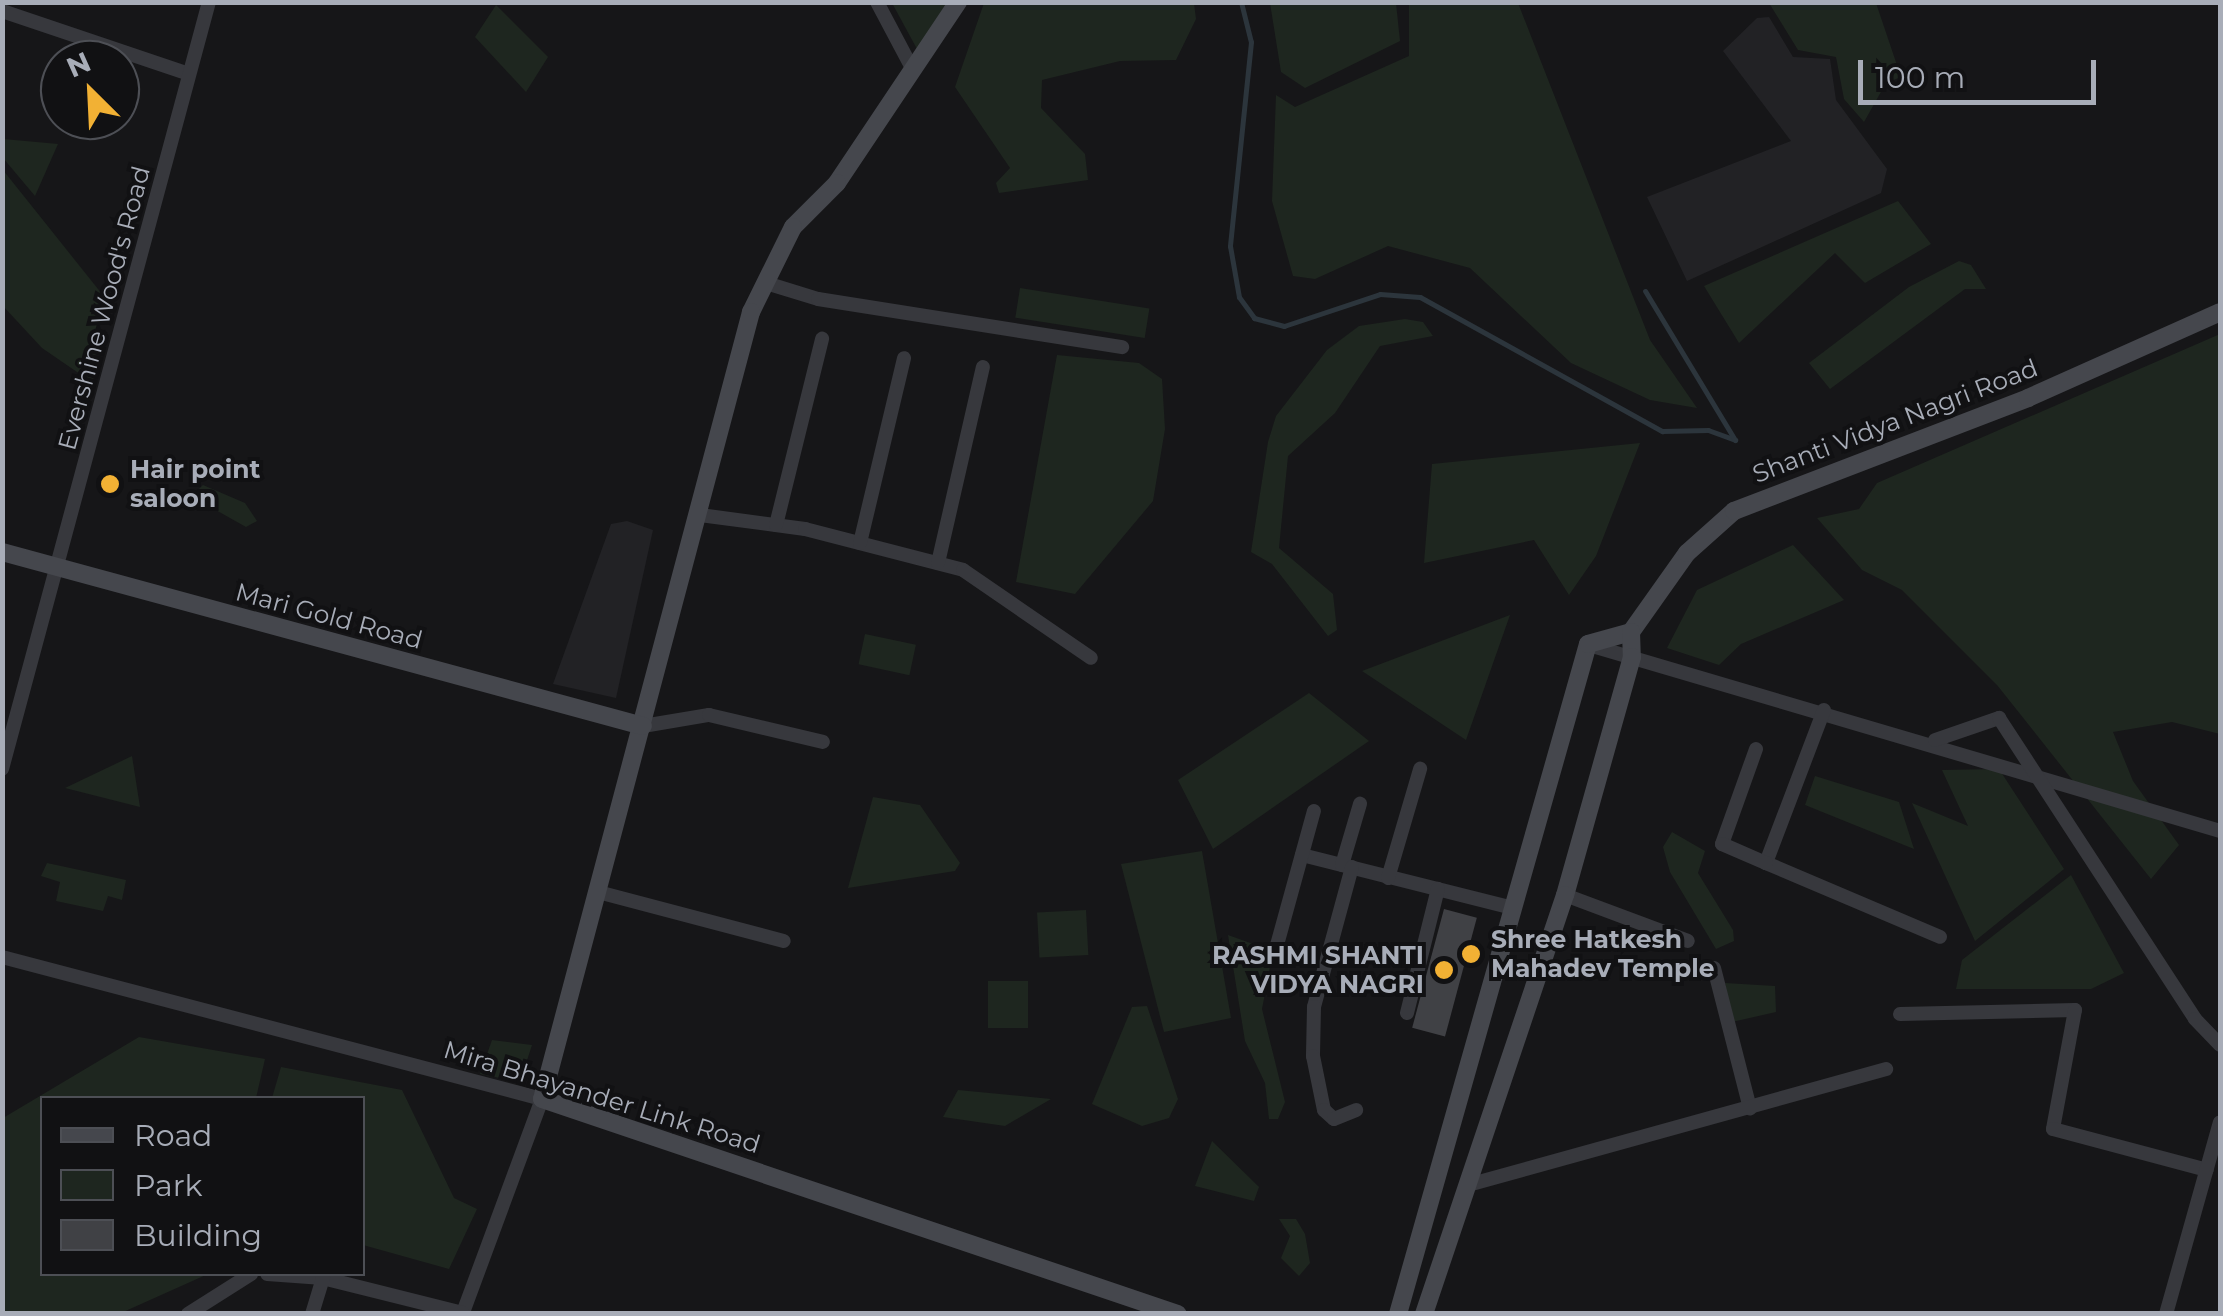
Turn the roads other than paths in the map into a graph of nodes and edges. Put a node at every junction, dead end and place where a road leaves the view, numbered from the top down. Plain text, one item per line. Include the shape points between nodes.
1 (209, 2) edge
2 (877, 2) edge
3 (958, 2) edge
4 (2, 11) edge
5 (914, 70) junction
6 (189, 74) junction
7 (766, 283) junction
8 (2220, 312) edge
9 (822, 339) dead end
10 (1122, 346) dead end
11 (904, 358) dead end
12 (983, 367) dead end
13 (700, 515) junction
14 (776, 525) junction
15 (860, 542) junction
16 (2, 552) edge
17 (938, 563) junction
18 (58, 566) junction
19 (1631, 632) junction
20 (1588, 644) junction
21 (1632, 656) junction
22 (1091, 658) dead end
23 (1824, 710) junction
24 (643, 726) junction
25 (1934, 740) junction
26 (823, 742) dead end
27 (1756, 749) dead end
28 (2, 769) edge
29 (1420, 769) dead end
30 (2034, 772) junction
31 (1360, 804) dead end
32 (1314, 811) dead end
33 (2220, 831) edge
34 (1302, 855) junction
35 (1766, 863) junction
36 (1347, 866) junction
37 (1388, 878) junction
38 (1438, 889) junction
39 (598, 892) junction
40 (1565, 895) junction
41 (1513, 908) junction
42 (1940, 937) dead end
43 (784, 941) dead end
44 (1688, 941) dead end
45 (1278, 945) dead end
46 (2, 957) edge
47 (1714, 968) dead end
48 (1407, 1013) dead end
49 (1900, 1014) dead end
50 (2220, 1045) edge
51 (1886, 1069) dead end
52 (542, 1099) junction
53 (1750, 1108) junction
54 (1356, 1110) dead end
55 (2220, 1122) edge
56 (2207, 1170) junction
57 (1468, 1185) junction
58 (248, 1276) edge
59 (295, 1276) edge
60 (323, 1278) junction
61 (209, 1307) edge
62 (188, 1314) edge
63 (312, 1314) edge
64 (462, 1314) edge
65 (1178, 1314) edge
66 (1398, 1314) edge
67 (1424, 1314) edge
68 (2166, 1314) edge

1 - 6 street, Evershine Wood's Road
2 - 5 street
3 - 5 street
4 - 6 street
5 - 7 street via 837,182 792,227
6 - 18 street, Evershine Wood's Road
7 - 10 street via 818,299
7 - 13 street via 750,312
8 - 19 street, Shanti Vidya Nagri Road via 2028,398 1734,511 1688,553
9 - 14 street
11 - 15 street
12 - 17 street
13 - 14 street
13 - 24 street
14 - 15 street
15 - 17 street
16 - 18 street, Mari Gold Road
17 - 22 street via 1015,600
18 - 24 street, Mari Gold Road
18 - 28 street, Evershine Wood's Road
19 - 20 street
19 - 21 street
20 - 21 street
20 - 41 street
21 - 23 street
21 - 40 street
23 - 25 street
23 - 35 street
24 - 26 street via 709,715
24 - 39 street
25 - 30 street
25 - 30 street via 1998,718
27 - 35 street via 1722,844
29 - 37 street
30 - 33 street
30 - 50 street via 2195,1020
31 - 36 street
32 - 34 street
34 - 36 street
34 - 45 street
35 - 42 street
36 - 37 street
36 - 54 street via 1314,1007 1314,1056 1324,1110 1334,1119
37 - 38 street
38 - 41 street
38 - 48 street
39 - 43 street
39 - 52 street
40 - 44 street
40 - 57 street
41 - 66 street
46 - 52 street, Mira Bhayander Link Road
47 - 53 street
49 - 56 street via 2075,1010 2053,1129
51 - 53 street
52 - 64 street
52 - 65 street, Mira Bhayander Link Road
53 - 57 street
55 - 56 street
56 - 68 street
57 - 67 street
58 - 61 street
59 - 60 street
60 - 63 street
60 - 64 street
61 - 62 street

